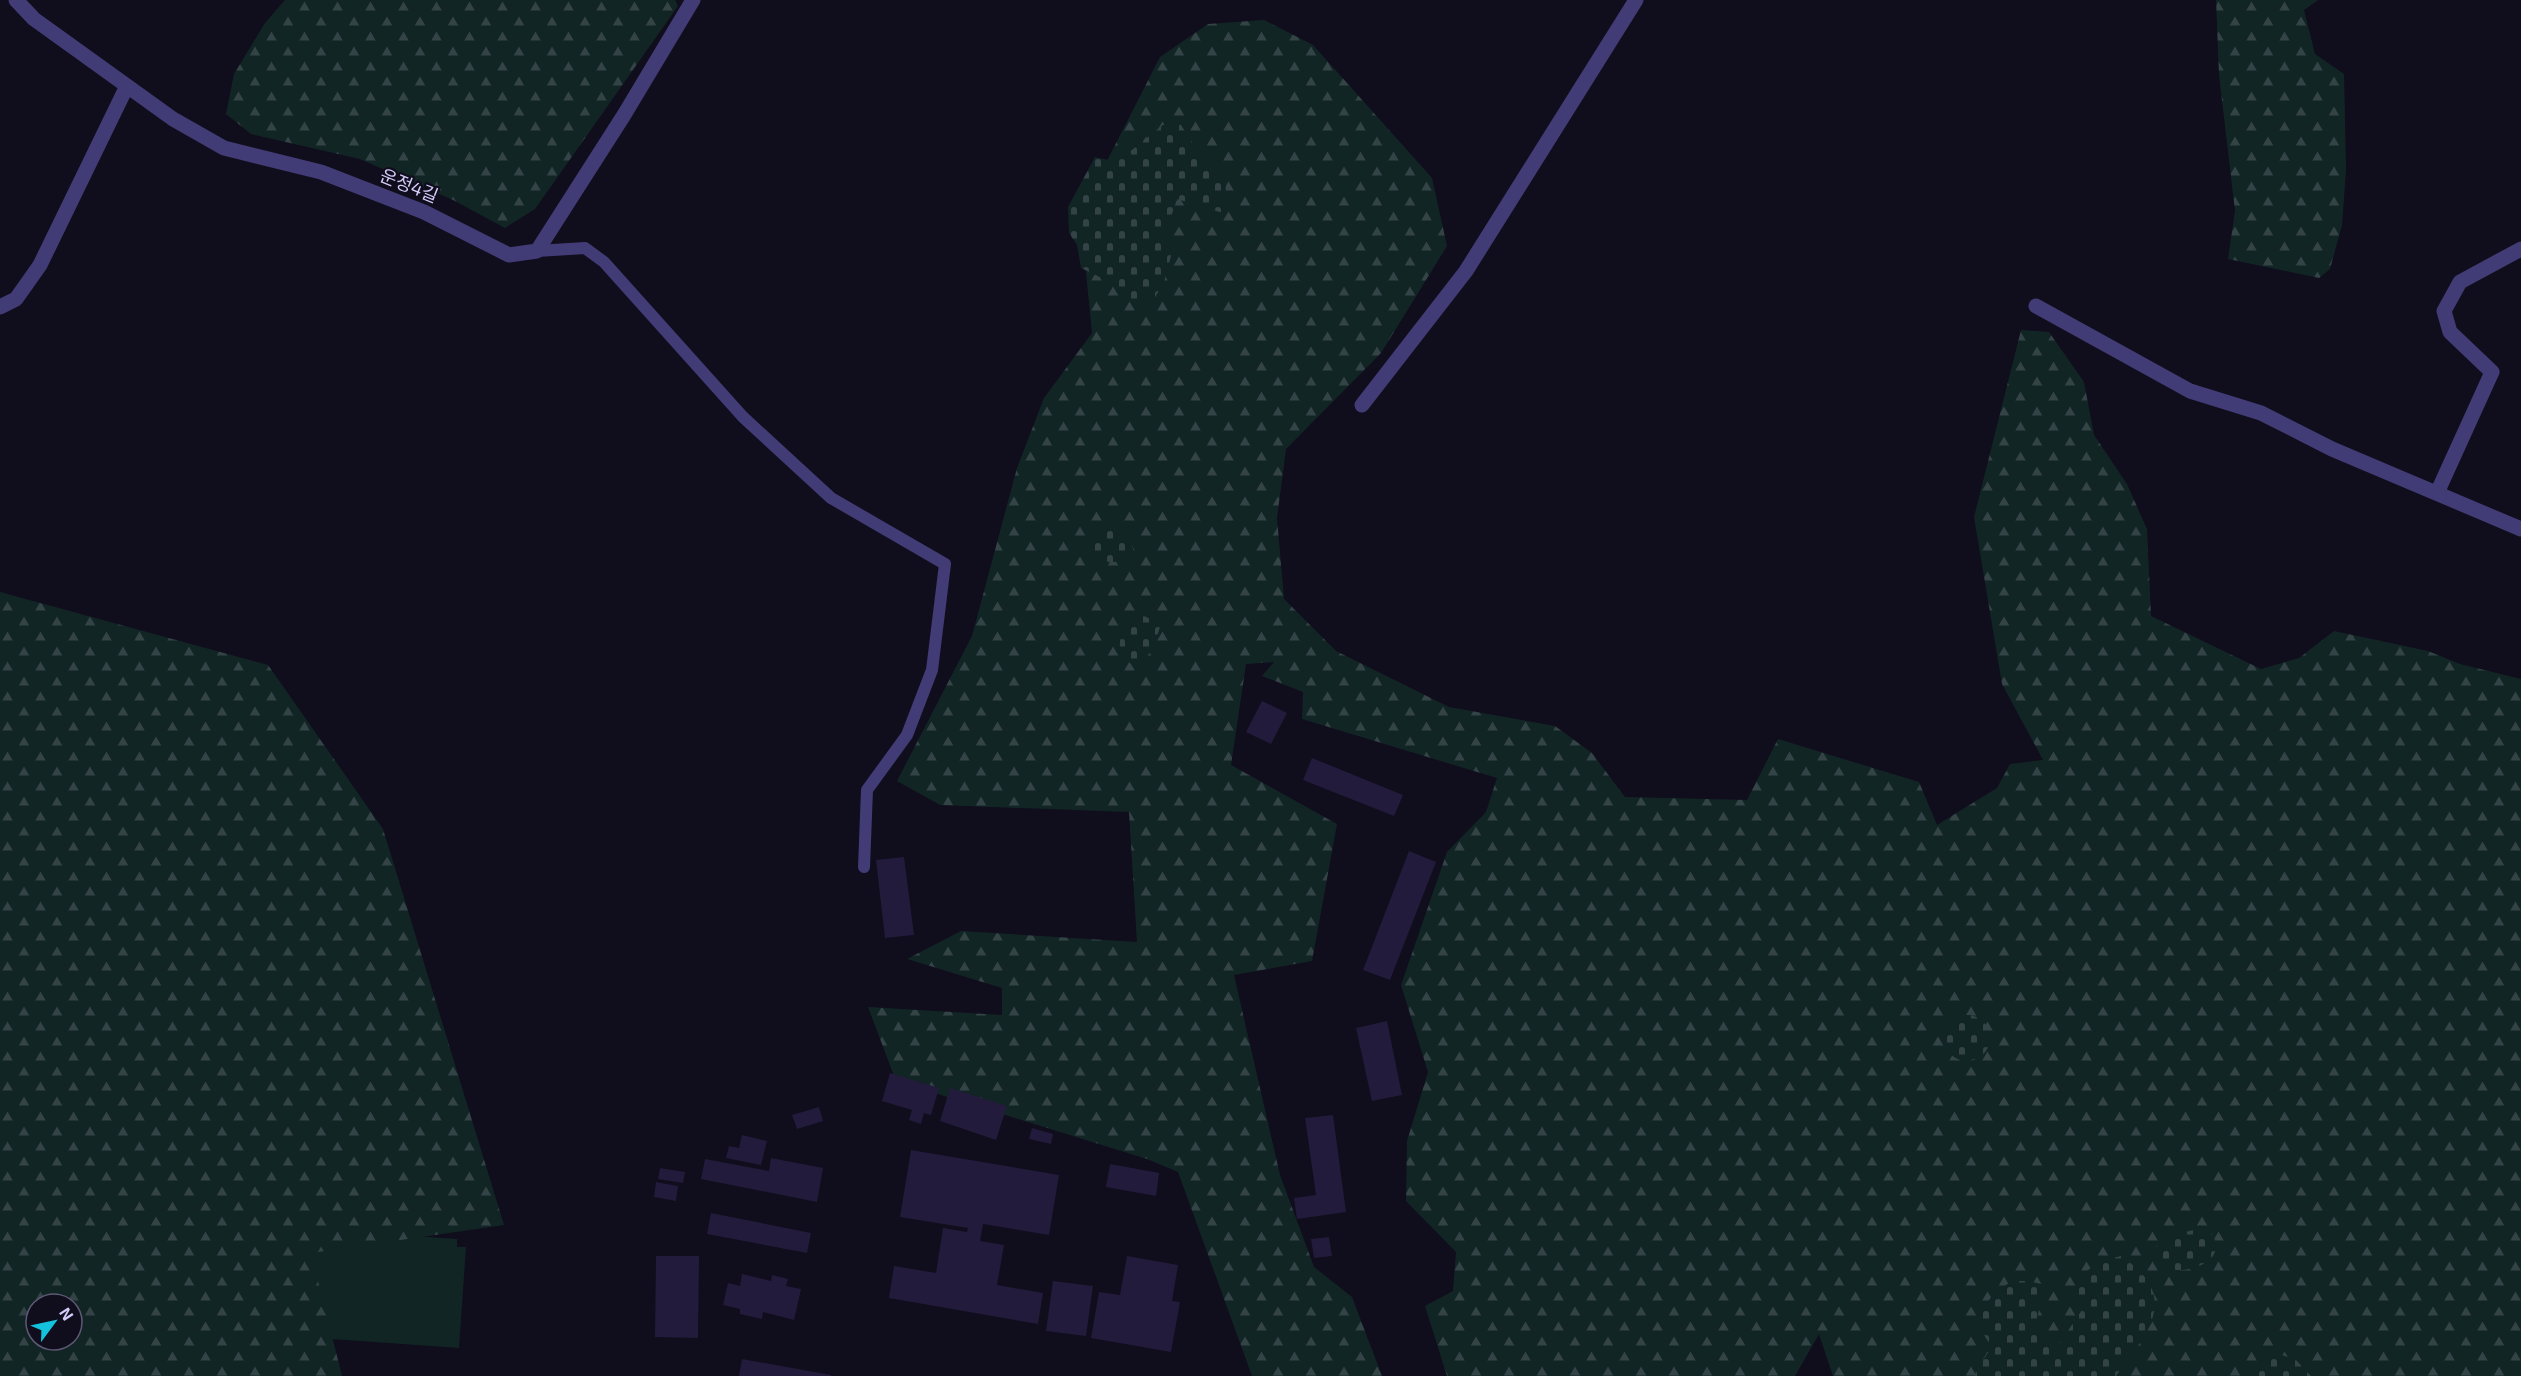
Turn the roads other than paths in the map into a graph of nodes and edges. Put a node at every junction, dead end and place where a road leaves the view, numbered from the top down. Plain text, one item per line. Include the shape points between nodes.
1 (16, 0) edge
2 (693, 0) edge
3 (1636, 0) edge
4 (127, 86) junction
5 (2521, 249) edge
6 (537, 251) junction
7 (2036, 306) dead end
8 (0, 307) edge
9 (1362, 405) dead end
10 (2437, 493) junction
11 (2521, 529) edge
12 (864, 867) dead end

1 - 4 street, 운정4길 via 34,19
2 - 6 street
3 - 9 street via 1466,271
4 - 6 street, 운정4길 via 173,119 224,148 321,172 423,212 509,255
4 - 8 street via 40,265 16,299
5 - 10 street via 2460,282 2444,311 2450,332 2492,372
6 - 12 lane via 585,248 604,262 743,417 831,498 945,564 932,670 907,735 867,790
7 - 10 street via 2190,391 2261,413 2332,449
10 - 11 street

